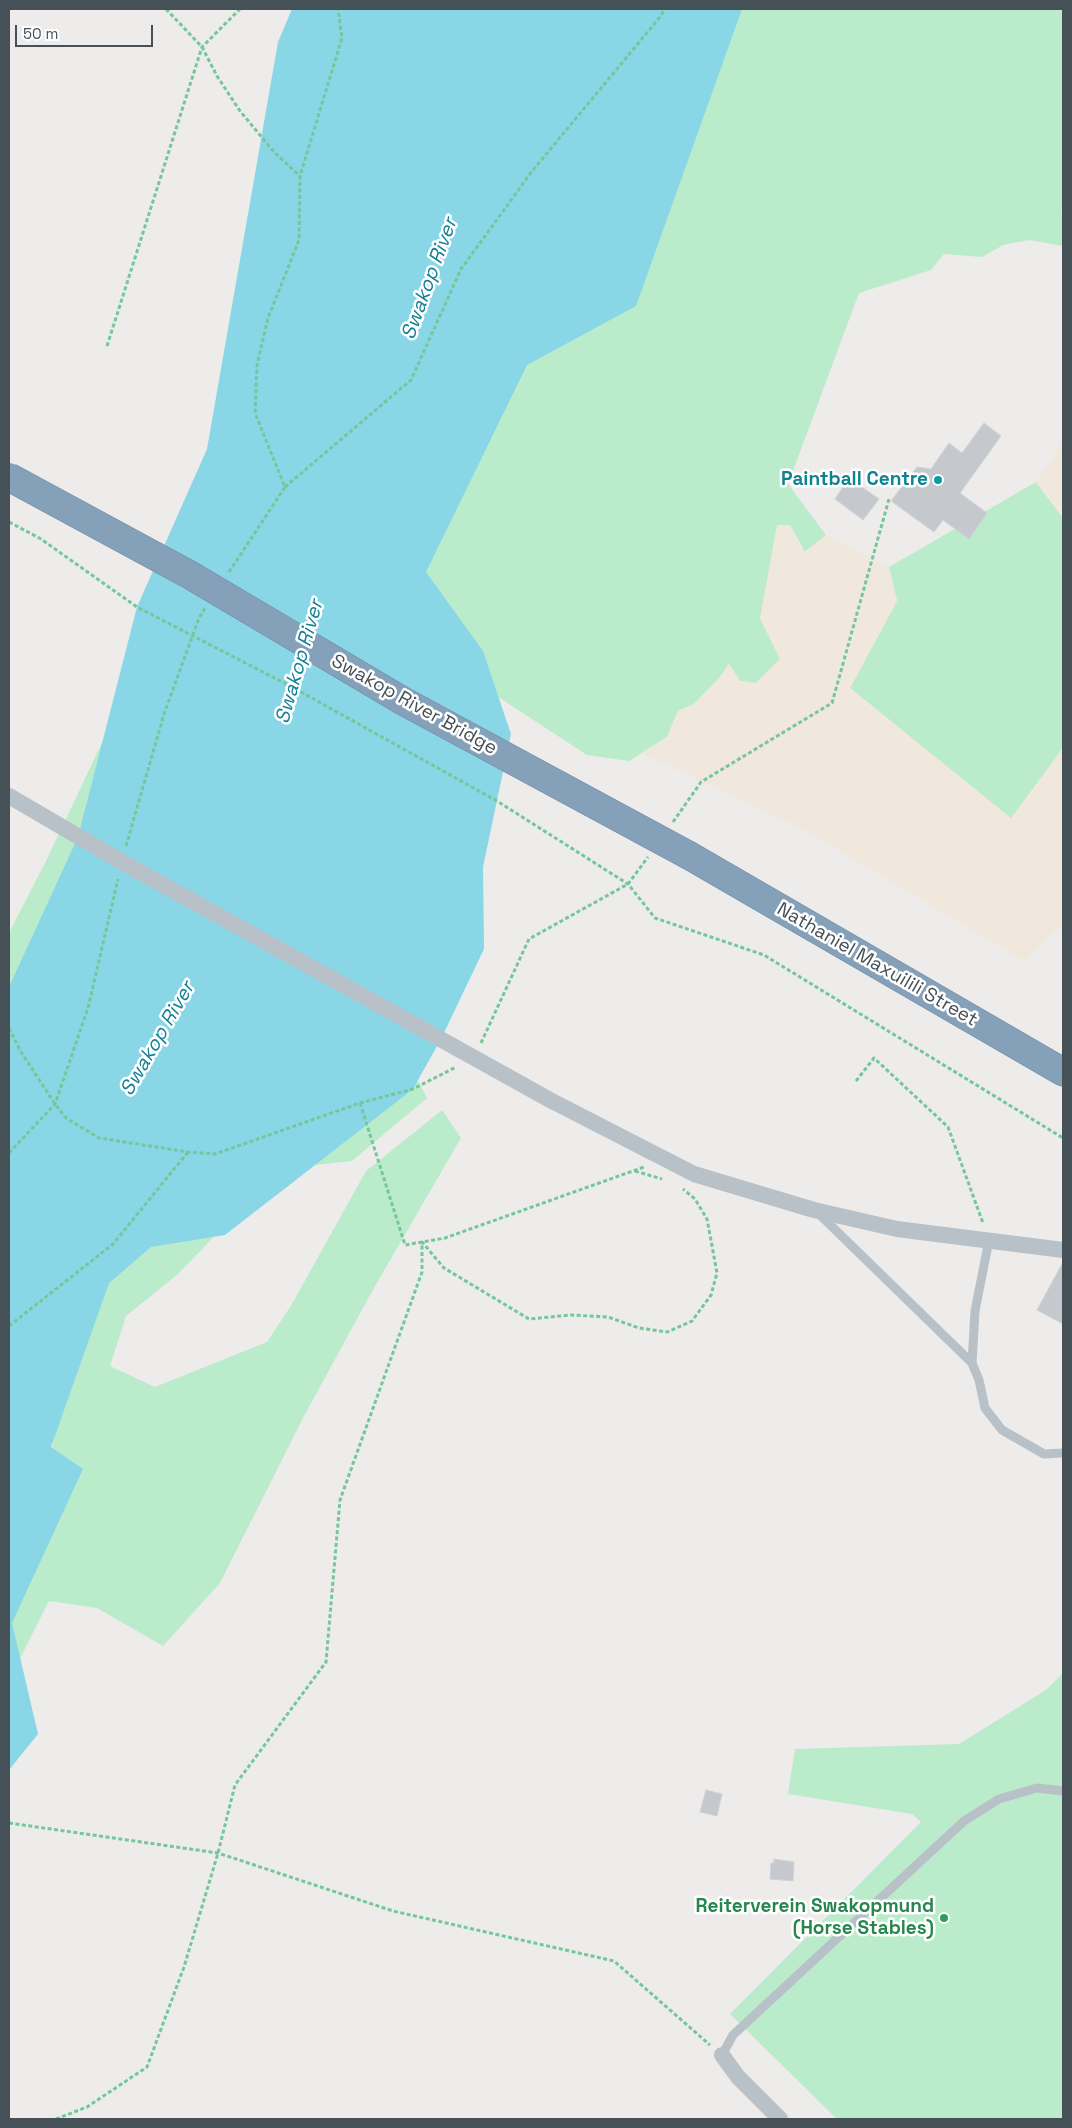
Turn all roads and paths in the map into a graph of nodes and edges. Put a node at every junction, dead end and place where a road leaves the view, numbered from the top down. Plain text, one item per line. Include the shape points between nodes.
1 (166, 9) edge
2 (240, 9) edge
3 (665, 9) edge
4 (202, 47) junction
5 (300, 176) dead end
6 (107, 346) dead end
7 (9, 477) edge
8 (284, 487) dead end
9 (889, 499) dead end
10 (9, 522) edge
11 (9, 796) edge
12 (668, 829) dead end
13 (651, 852) dead end
14 (690, 856) joint
15 (628, 884) junction
16 (9, 1028) edge
17 (474, 1058) junction
18 (1063, 1072) edge
19 (856, 1081) dead end
20 (360, 1103) junction
21 (1063, 1138) edge
22 (188, 1152) junction
23 (666, 1159) junction
24 (635, 1170) junction
25 (666, 1180) dead end
26 (681, 1188) dead end
27 (814, 1210) junction
28 (989, 1240) junction
29 (422, 1242) junction
30 (1063, 1250) edge
31 (9, 1326) edge
32 (972, 1363) junction
33 (1063, 1453) edge
34 (1063, 1791) edge
35 (9, 1823) edge
36 (218, 1853) junction
37 (722, 2055) junction
38 (56, 2119) edge
39 (780, 2119) edge

1 - 4 path
2 - 4 path
3 - 8 path via 533,170 461,269 411,380
4 - 5 path via 216,76 240,111 274,152
4 - 6 path
7 - 14 highway, Swakop River Bridge, bridge via 190,575 403,701
9 - 12 path via 832,703 701,782
10 - 15 path via 41,539 137,607 292,687 497,801
11 - 17 street
13 - 15 path
14 - 18 highway, Nathaniel Maxuilili Street
15 - 17 path via 528,939
15 - 21 path via 655,918 764,955
16 - 22 path via 66,1118 99,1138
17 - 20 path via 413,1089
17 - 23 street
19 - 28 path via 874,1058 948,1128
20 - 22 path via 215,1154
20 - 29 path via 405,1245
22 - 31 path via 113,1244
23 - 24 path
23 - 27 street via 694,1174
24 - 25 path
24 - 29 path via 445,1238
26 - 29 path via 695,1199 706,1219 717,1273 711,1295 692,1321 667,1332 639,1328 608,1317 571,1315 529,1319 444,1268
27 - 28 street via 897,1229
27 - 32 lane
28 - 30 street
28 - 32 lane via 975,1311
29 - 36 path via 422,1272 340,1500 326,1662 235,1786
32 - 33 lane via 985,1408 1002,1430 1044,1454
34 - 37 lane via 1037,1788 999,1799 964,1821 733,2035
35 - 36 path
36 - 37 path via 393,1911 614,1961
36 - 38 path via 184,1968 147,2067 87,2107
37 - 39 street via 738,2077

